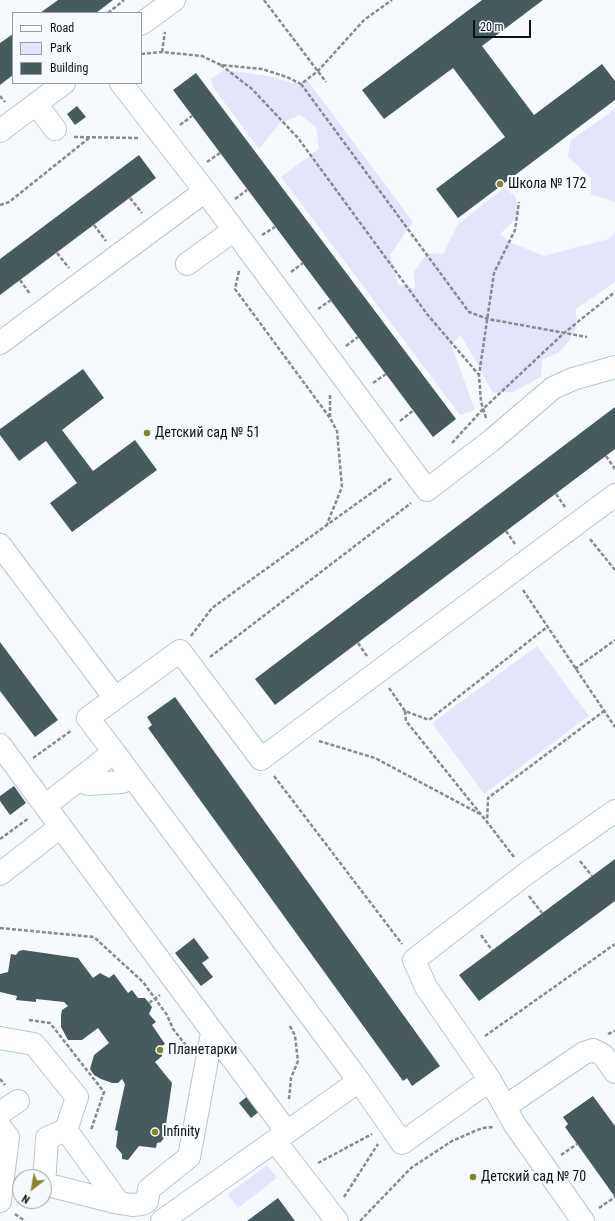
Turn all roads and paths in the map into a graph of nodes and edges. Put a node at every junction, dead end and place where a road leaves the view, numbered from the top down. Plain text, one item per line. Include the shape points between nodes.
1 (124, 0) edge
2 (174, 0) edge
3 (264, 0) edge
4 (392, 0) edge
5 (109, 12) edge
6 (142, 23) edge
7 (142, 54) edge
8 (221, 65) junction
9 (318, 71) junction
10 (326, 82) dead end
11 (63, 84) edge
12 (122, 84) edge
13 (300, 84) junction
14 (36, 104) junction
15 (55, 129) joint
16 (0, 131) edge
17 (89, 138) junction
18 (163, 138) junction
19 (205, 191) junction
20 (519, 202) dead end
21 (0, 205) edge
22 (240, 239) junction
23 (187, 264) dead end
24 (615, 292) edge
25 (488, 319) junction
26 (564, 333) junction
27 (587, 337) dead end
28 (0, 343) edge
29 (615, 367) edge
30 (479, 375) junction
31 (483, 409) junction
32 (492, 440) junction
33 (450, 445) dead end
34 (606, 456) dead end
35 (409, 466) junction
36 (615, 469) edge
37 (427, 490) junction
38 (615, 495) edge
39 (327, 524) junction
40 (0, 546) edge
41 (511, 573) junction
42 (547, 627) junction
43 (615, 640) edge
44 (358, 643) dead end
45 (180, 651) junction
46 (575, 669) junction
47 (194, 670) junction
48 (378, 671) junction
49 (115, 698) junction
50 (405, 711) junction
51 (604, 711) junction
52 (88, 718) junction
53 (615, 727) edge
54 (317, 741) dead end
55 (0, 745) edge
56 (114, 752) junction
57 (261, 759) junction
58 (15, 766) junction
59 (132, 777) junction
60 (79, 780) junction
61 (45, 806) junction
62 (615, 811) edge
63 (480, 814) junction
64 (487, 822) junction
65 (60, 827) junction
66 (0, 839) edge
67 (4, 864) edge
68 (527, 873) junction
69 (0, 928) edge
70 (615, 944) edge
71 (414, 960) junction
72 (155, 999) junction
73 (149, 1003) dead end
74 (289, 1023) dead end
75 (212, 1033) junction
76 (0, 1038) edge
77 (468, 1048) junction
78 (205, 1070) junction
79 (615, 1072) edge
80 (490, 1080) junction
81 (358, 1081) junction
82 (18, 1101) dead end
83 (289, 1101) dead end
84 (0, 1114) edge
85 (510, 1115) junction
86 (390, 1125) junction
87 (0, 1127) edge
88 (66, 1130) junction
89 (281, 1136) junction
90 (45, 1169) edge
91 (299, 1173) junction
92 (52, 1186) edge
93 (0, 1200) edge
94 (147, 1201) junction
95 (119, 1203) junction
96 (334, 1218) edge
97 (162, 1220) edge
98 (360, 1221) edge
99 (583, 1221) edge

1 - 5 path
2 - 6 lane
3 - 9 path
4 - 9 path via 364,20
7 - 8 path via 162,52 202,56
8 - 13 path via 262,70
8 - 30 path via 252,89 298,138 427,314
9 - 10 path
9 - 13 path
11 - 14 lane
12 - 18 lane
13 - 25 path via 469,312
14 - 15 lane
14 - 16 lane
15 - 17 path via 66,136
17 - 18 path
17 - 21 path via 9,202
18 - 19 lane
19 - 22 lane
19 - 28 lane
20 - 25 path via 515,230 494,273
22 - 23 lane
22 - 35 lane
22 - 39 path via 235,289 337,431 342,487
24 - 26 path
25 - 26 path
25 - 30 path
26 - 27 path
26 - 31 path
29 - 32 lane via 553,388
30 - 31 path
31 - 32 path
31 - 33 path
32 - 37 lane
34 - 36 path
35 - 37 lane
35 - 39 path
37 - 47 path
38 - 41 lane
39 - 45 path via 212,608
40 - 49 lane
41 - 42 path
41 - 48 lane
42 - 46 path
42 - 50 path via 429,720
43 - 46 path
44 - 48 path
45 - 47 lane
45 - 49 lane
46 - 51 path
47 - 57 lane
48 - 50 path
48 - 57 lane
49 - 52 lane
50 - 63 path via 406,721
51 - 53 path
51 - 64 path via 488,798
52 - 56 lane
52 - 58 path via 28,761
54 - 63 path via 375,758
55 - 58 lane
56 - 59 lane
56 - 60 lane
57 - 71 path
58 - 61 lane
59 - 60 lane via 122,782 88,784
59 - 81 lane
60 - 61 lane
61 - 65 lane
61 - 66 path
62 - 68 lane
63 - 64 path
64 - 68 path
65 - 67 lane
65 - 75 lane
68 - 71 lane
69 - 72 path via 94,937 142,982
70 - 77 path
71 - 77 lane via 426,987
72 - 73 path
72 - 78 path
74 - 83 path via 295,1036 298,1061 291,1078
75 - 78 lane
75 - 89 lane
76 - 88 lane via 34,1044 77,1097
77 - 80 lane
78 - 94 lane via 189,1157 149,1189
79 - 85 lane via 603,1055 593,1050 584,1053
80 - 85 lane
80 - 86 lane via 402,1143
81 - 86 lane
81 - 89 lane
82 - 84 lane
85 - 98 path via 452,1141 411,1168
85 - 99 lane
86 - 91 path
86 - 96 path
87 - 93 lane via 8,1137
88 - 90 lane via 47,1138
88 - 95 lane
89 - 91 lane
89 - 97 lane
91 - 96 lane
92 - 95 lane
94 - 95 lane via 132,1205
94 - 97 lane

